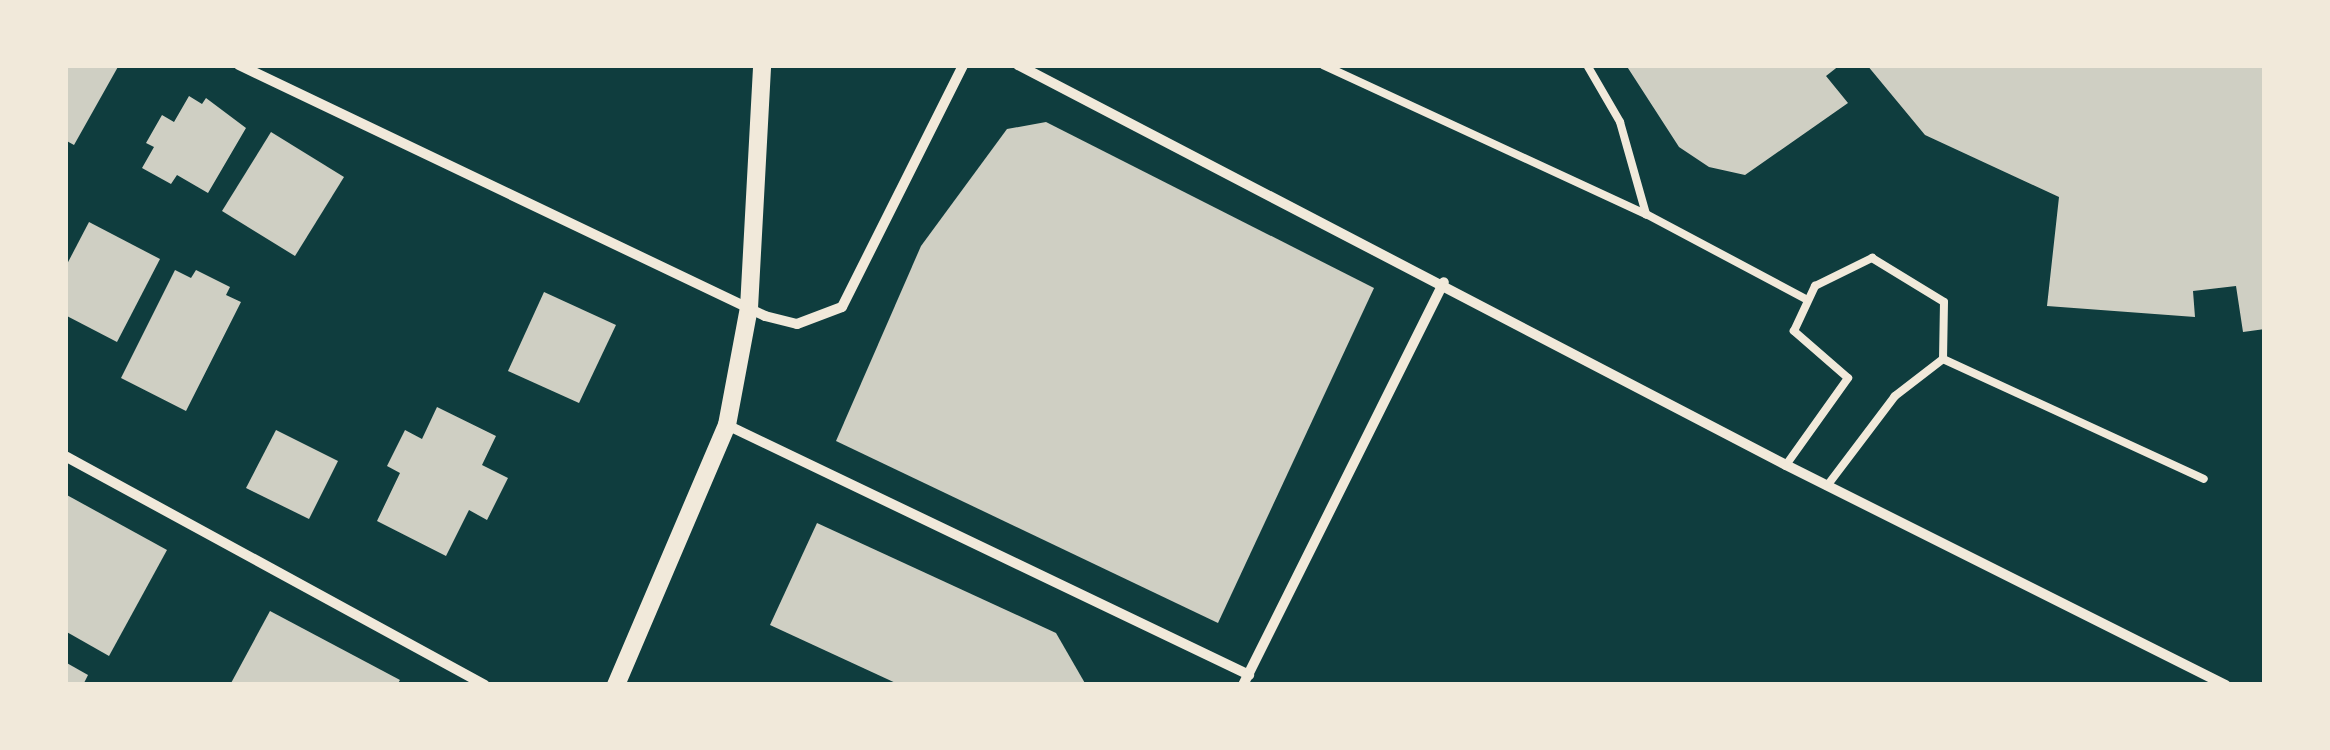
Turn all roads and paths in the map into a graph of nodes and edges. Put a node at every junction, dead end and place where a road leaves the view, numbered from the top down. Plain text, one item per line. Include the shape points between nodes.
1 (239, 65) edge
2 (762, 65) edge
3 (963, 65) edge
4 (1018, 65) edge
5 (1323, 65) edge
6 (1587, 65) edge
7 (1646, 214) junction
8 (1444, 282) junction
9 (1808, 300) junction
10 (749, 308) junction
11 (1943, 359) junction
12 (727, 425) junction
13 (65, 456) edge
14 (1786, 465) junction
15 (2204, 479) dead end
16 (1827, 486) junction
17 (1246, 680) edge
18 (484, 685) edge
19 (616, 685) edge
20 (2226, 685) edge

1 - 10 street
2 - 10 street
3 - 10 street via 842,307 796,324
4 - 8 street
5 - 7 lane
6 - 7 lane via 1620,122
7 - 9 lane
8 - 14 street
8 - 17 street
9 - 11 lane via 1814,286 1872,258 1944,302
9 - 14 lane via 1794,330 1848,378
10 - 12 street
11 - 15 lane
11 - 16 lane via 1895,396
12 - 17 street
12 - 19 street
13 - 18 street
14 - 16 street
16 - 20 street

